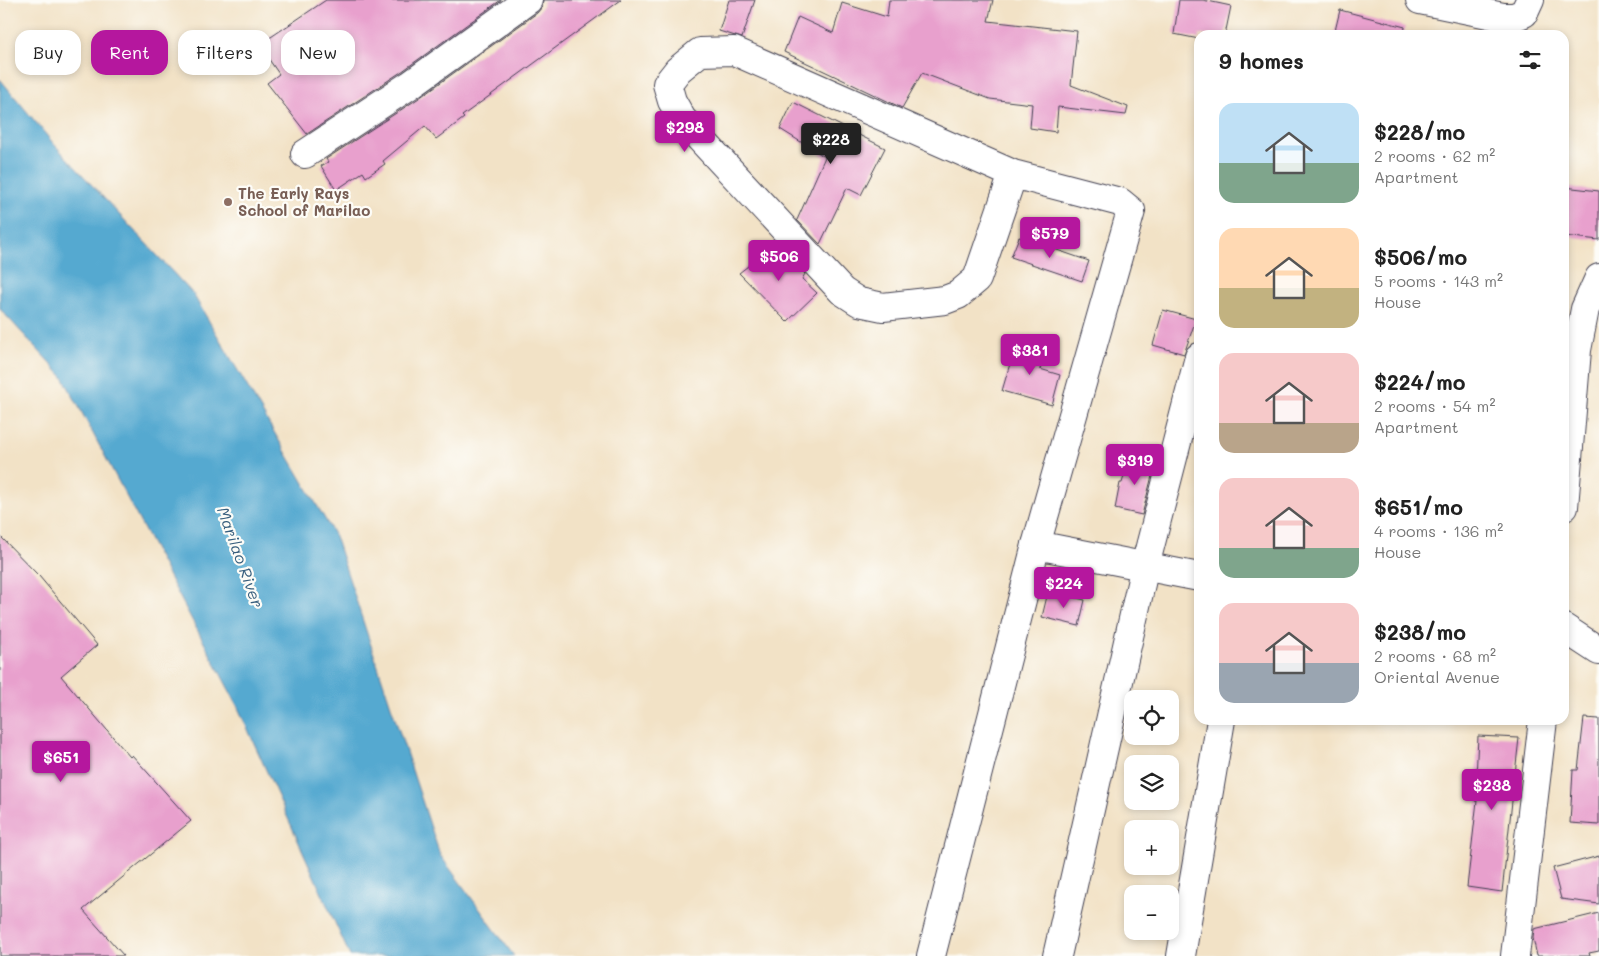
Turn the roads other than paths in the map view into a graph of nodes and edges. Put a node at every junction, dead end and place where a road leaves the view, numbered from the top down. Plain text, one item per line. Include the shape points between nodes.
1 (528, 0) edge
2 (1420, 0) edge
3 (1530, 0) edge
4 (305, 154) dead end
5 (1013, 174) junction
6 (1599, 278) edge
7 (1194, 376) edge
8 (1569, 447) edge
9 (1036, 545) junction
10 (1146, 566) junction
11 (1194, 576) edge
12 (1569, 631) edge
13 (1599, 651) edge
14 (1221, 725) edge
15 (1542, 725) edge
16 (931, 956) edge
17 (1057, 956) edge
18 (1180, 956) edge
19 (1515, 956) edge

1 - 4 street via 410,85
2 - 3 street via 1514,17 1524,13
5 - 5 street via 734,51 700,52 667,84 682,119 842,291 859,302 883,307 944,300 965,290 977,279
5 - 9 street via 1120,202 1131,211
6 - 8 street via 1585,309 1577,350
7 - 10 street
9 - 10 street
9 - 16 street
10 - 11 street
10 - 17 street
12 - 13 street
14 - 18 street
15 - 19 street

